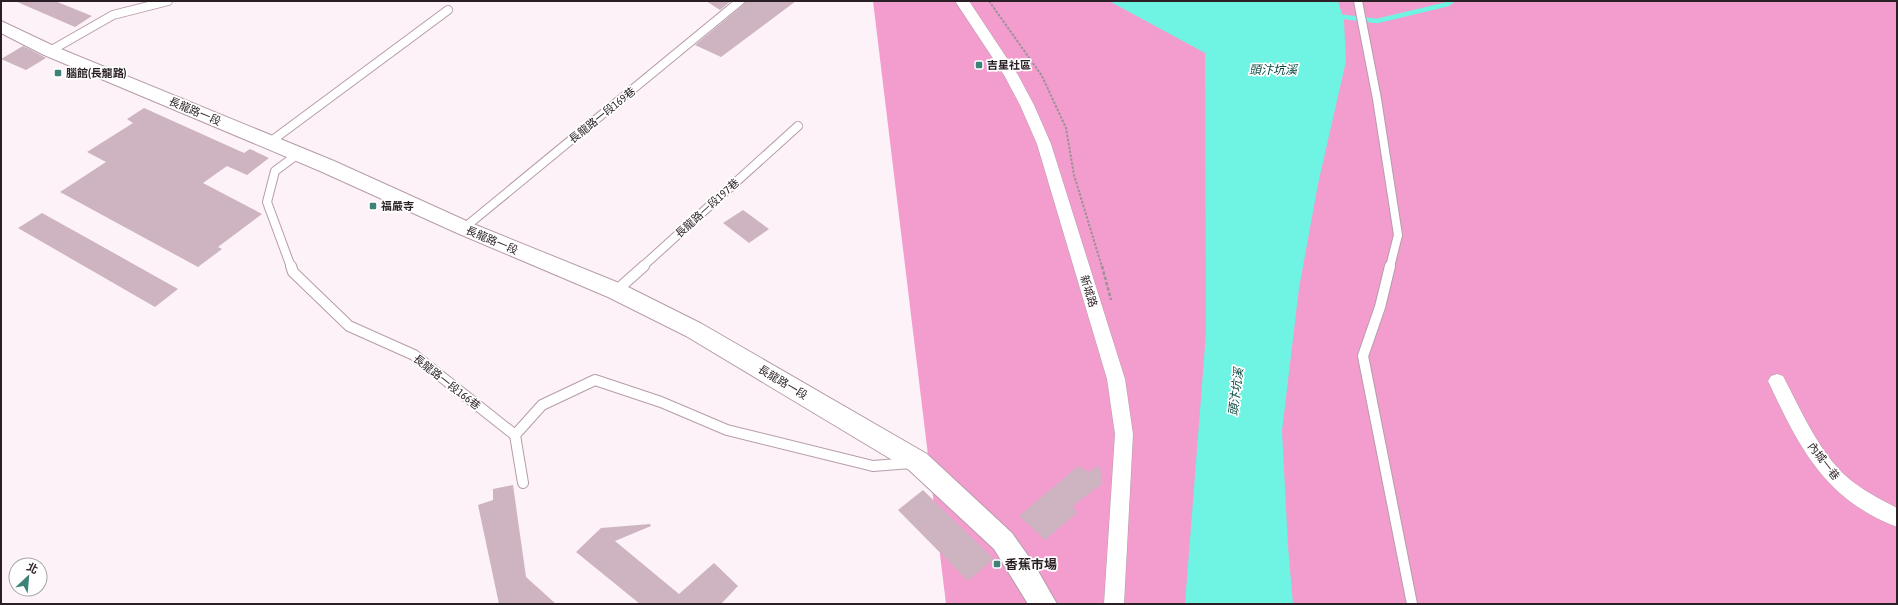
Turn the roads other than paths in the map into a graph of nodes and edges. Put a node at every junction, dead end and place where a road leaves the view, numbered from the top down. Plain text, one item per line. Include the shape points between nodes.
1 (168, 1) edge
2 (740, 1) edge
3 (962, 1) edge
4 (1358, 1) edge
5 (448, 10) dead end
6 (1, 26) edge
7 (50, 51) junction
8 (798, 126) dead end
9 (270, 142) junction
10 (298, 154) junction
11 (464, 228) junction
12 (616, 291) junction
13 (1777, 380) dead end
14 (515, 435) junction
15 (918, 462) junction
16 (523, 483) dead end
17 (1897, 518) edge
18 (1043, 604) edge
19 (1114, 604) edge
20 (1412, 604) edge

1 - 7 lane via 113,15
2 - 11 lane, 長龍路一段169巷
3 - 19 street, 新城路 via 1011,75 1044,144 1116,379 1124,434
4 - 20 lane via 1377,99 1398,235 1380,307 1363,356
5 - 9 lane
6 - 7 main road, 長龍路一段
7 - 9 main road, 長龍路一段
8 - 12 lane, 長龍路一段197巷
9 - 10 main road, 長龍路一段
10 - 11 main road, 長龍路一段
10 - 14 lane, 長龍路一段166巷 via 275,171 267,202 293,272 349,326 414,355
11 - 12 main road, 長龍路一段
12 - 15 main road, 長龍路一段 via 694,330
13 - 17 street, 內城一巷 via 1800,430 1836,478 1856,494
14 - 15 lane via 542,404 595,380 660,402 727,430 873,466
14 - 16 lane
15 - 18 main road, 長龍路一段 via 1003,541

